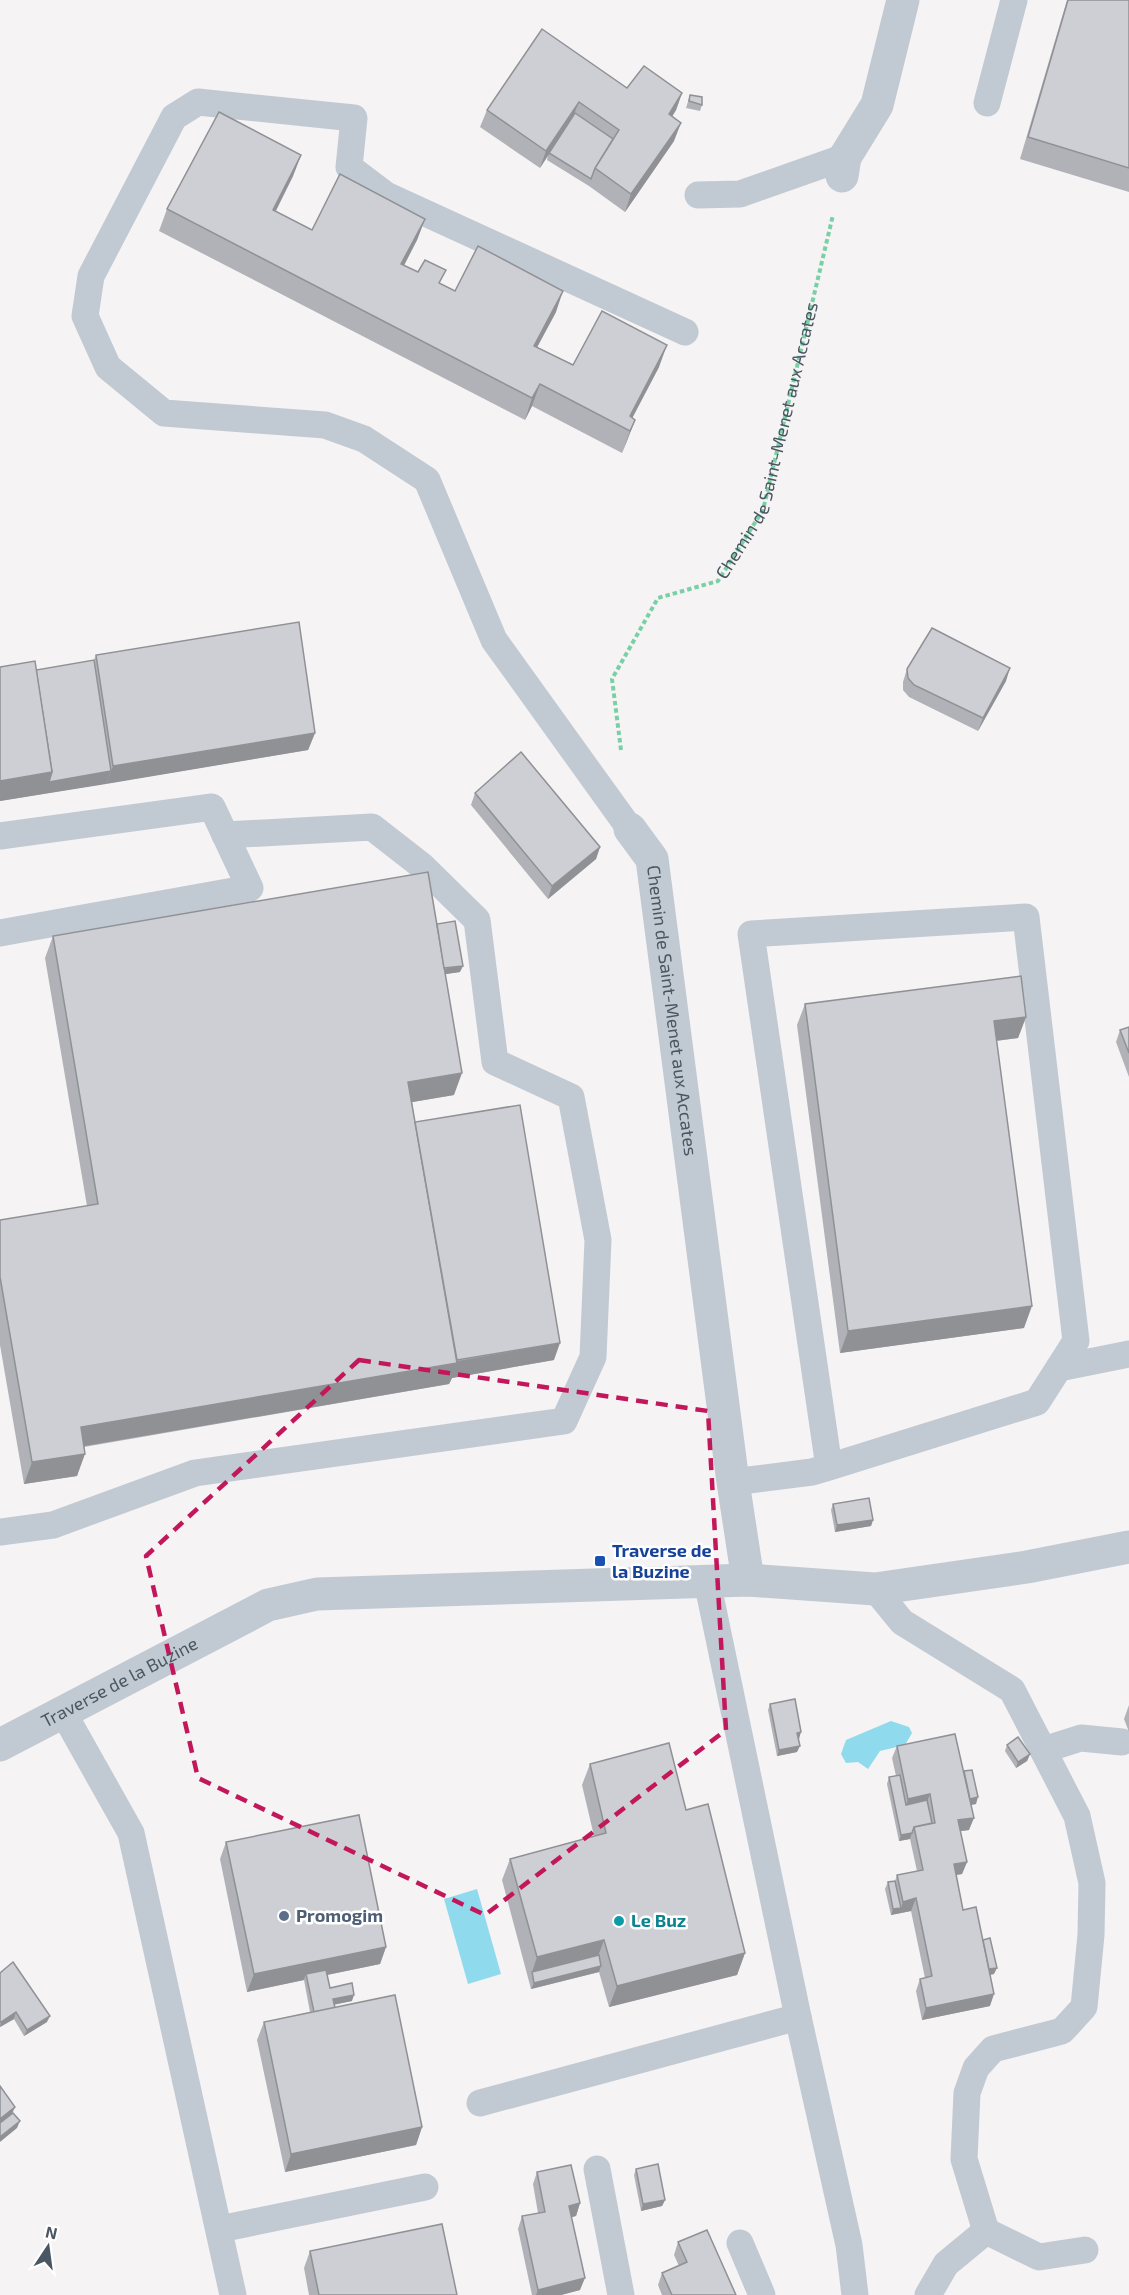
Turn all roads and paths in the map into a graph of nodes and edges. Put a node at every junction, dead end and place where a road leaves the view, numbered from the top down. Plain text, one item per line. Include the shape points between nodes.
1 (903, 0) edge
2 (1014, 0) edge
3 (987, 103) dead end
4 (843, 166) junction
5 (698, 195) dead end
6 (685, 332) dead end
7 (622, 760) dead end
8 (630, 829) joint
9 (225, 835) junction
10 (0, 836) edge
11 (0, 933) edge
12 (1129, 1354) edge
13 (1059, 1368) junction
14 (829, 1467) junction
15 (733, 1482) junction
16 (0, 1532) edge
17 (1129, 1547) edge
18 (748, 1580) junction
19 (707, 1581) junction
20 (875, 1589) junction
21 (63, 1712) junction
22 (1122, 1742) dead end
23 (0, 1745) edge
24 (1043, 1750) junction
25 (798, 2017) junction
26 (480, 2103) dead end
27 (597, 2169) dead end
28 (425, 2187) dead end
29 (220, 2229) junction
30 (986, 2231) junction
31 (740, 2243) dead end
32 (1085, 2250) dead end
33 (233, 2295) edge
34 (621, 2295) edge
35 (762, 2295) edge
36 (855, 2295) edge
37 (927, 2295) edge

1 - 4 street via 877,105
2 - 3 lane
4 - 5 lane via 740,194
4 - 7 path, Chemin de Saint-Menet aux Accates via 763,510 718,581 658,598 612,679
6 - 8 lane via 386,195 349,167 354,118 198,102 174,117 91,276 85,316 108,367 164,413 325,425 364,439 427,480 494,640
8 - 15 street, Chemin de Saint-Menet aux Accates via 652,859
9 - 10 lane via 212,807
9 - 11 lane via 250,888
9 - 16 lane via 372,827 422,866 477,920 495,1062 571,1097 598,1240 593,1357 564,1421 195,1473 53,1525
12 - 13 lane
13 - 14 lane via 1037,1402
13 - 14 lane via 1076,1341 1026,917 751,934
14 - 15 lane
15 - 18 street, Chemin de Saint-Menet aux Accates
17 - 20 street, Traverse de la Buzine
18 - 19 street, Traverse de la Buzine
18 - 20 street, Traverse de la Buzine
19 - 21 street, Traverse de la Buzine via 307,1596 268,1605
19 - 25 lane
20 - 24 lane via 902,1622 1012,1690
21 - 23 street, Traverse de la Buzine
21 - 29 lane via 131,1833
22 - 24 lane via 1082,1738
24 - 30 lane via 1077,1816 1092,1883 1084,2007 1062,2031 993,2049 975,2068 967,2093 964,2159
25 - 26 lane
25 - 36 lane via 849,2245
27 - 34 lane
28 - 29 lane
29 - 33 lane
30 - 32 lane via 1038,2257
30 - 37 lane via 946,2264
31 - 35 lane

